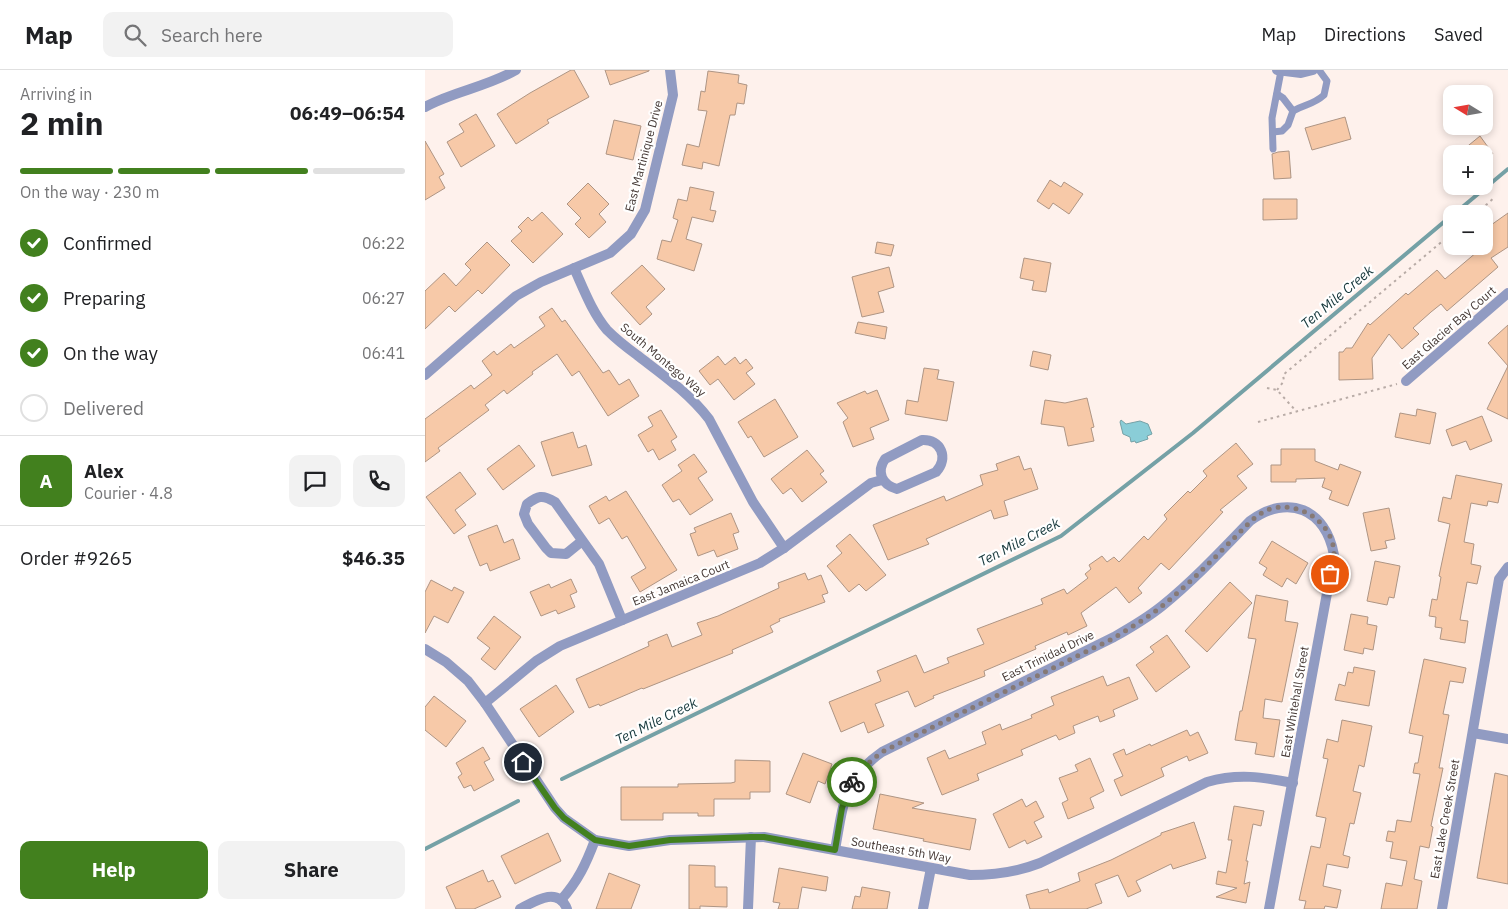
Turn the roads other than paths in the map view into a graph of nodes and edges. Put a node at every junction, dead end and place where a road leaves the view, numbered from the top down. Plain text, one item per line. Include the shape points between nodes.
1 (515, 70) edge
2 (670, 70) edge
3 (1279, 70) edge
4 (1313, 70) edge
5 (1319, 70) edge
6 (1277, 94) junction
7 (425, 107) edge
8 (1293, 111) junction
9 (1273, 132) junction
10 (1273, 149) dead end
11 (574, 268) junction
12 (1508, 293) edge
13 (425, 376) edge
14 (1406, 381) road end
15 (883, 480) junction
16 (1303, 510) joint
17 (582, 541) junction
18 (784, 548) junction
19 (1508, 567) edge
20 (622, 620) junction
21 (425, 649) edge
22 (485, 703) junction
23 (1473, 733) junction
24 (1508, 739) edge
25 (1293, 783) junction
26 (751, 837) junction
27 (595, 840) junction
28 (835, 850) junction
29 (931, 868) junction
30 (564, 904) edge
31 (520, 909) edge
32 (748, 909) edge
33 (923, 909) edge
34 (1269, 909) edge
35 (1442, 909) edge

1 - 7 street
2 - 11 street, East Martinique Drive via 673,95 645,210 631,234 610,253
3 - 4 street via 1301,73
3 - 6 lane
5 - 8 lane via 1327,81 1324,95 1315,103
6 - 8 lane
6 - 9 lane
8 - 9 lane via 1288,125 1282,131
9 - 10 lane
11 - 13 street, East Martinique Drive via 516,296
11 - 18 street, South Montego Way via 591,307 608,330 685,393 705,414 753,502
12 - 14 street, East Glacier Bay Court
15 - 15 street via 881,469 885,458 928,440 941,450 943,462 936,472 897,489
15 - 18 street, East Jamaica Court via 871,483
16 - 25 street, East Whitehall Street via 1325,528 1334,555
16 - 28 street, East Trinidad Drive via 1275,508 1261,513 1161,607 1138,623 1114,638 882,752 852,782 846,794
17 - 17 street via 555,502 547,497 536,497 527,504 524,514 528,524 551,553 566,554
17 - 20 street via 605,576
18 - 20 street, East Jamaica Court via 747,570
19 - 23 street, East Lake Creek Street via 1499,579
20 - 22 street, East Jamaica Court via 554,649
21 - 22 street, Southeast 5th Way via 457,671
22 - 27 street, Southeast 5th Way via 555,808
23 - 24 street
23 - 35 street, East Lake Creek Street
25 - 29 street, Southeast 5th Way via 1248,776 1207,782 1013,872 970,875
25 - 34 street, East Whitehall Street
26 - 27 street, Southeast 5th Way via 670,840 629,846
26 - 28 street, Southeast 5th Way
26 - 32 street
27 - 30 street
28 - 29 street, Southeast 5th Way
29 - 33 street
30 - 31 street via 557,897 546,896

